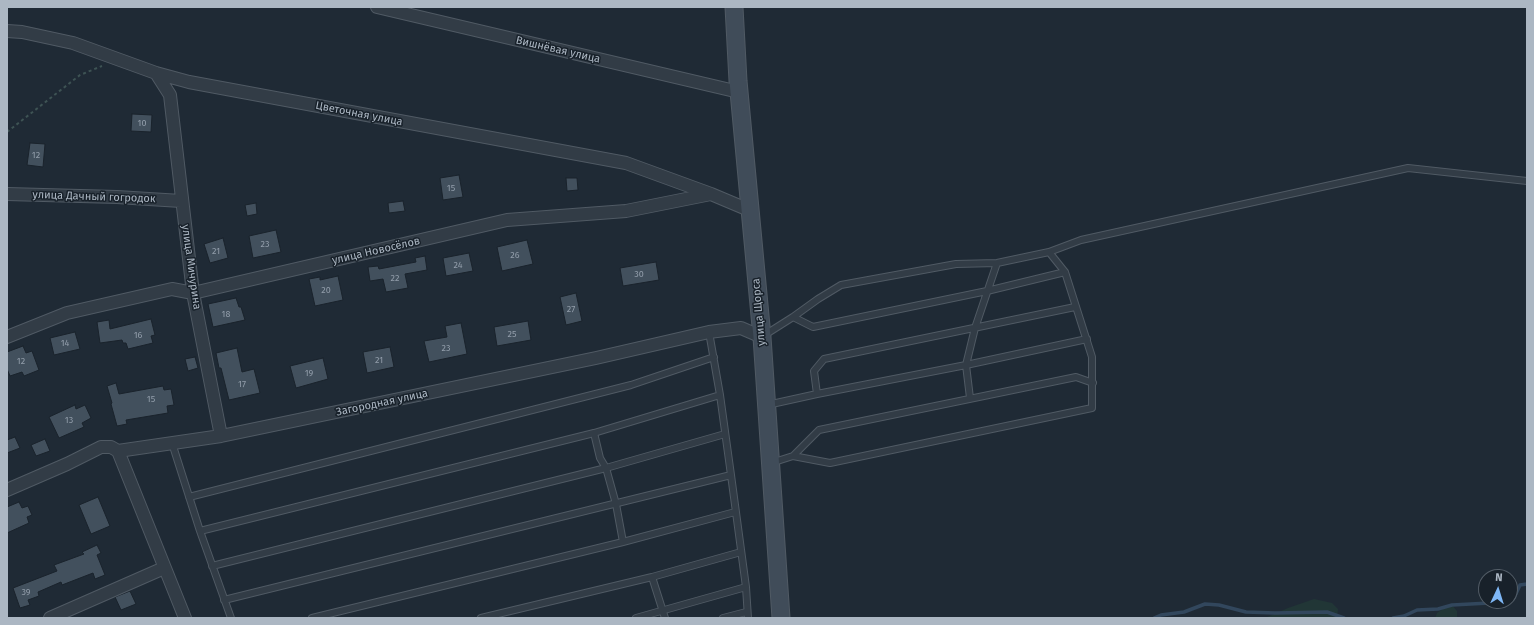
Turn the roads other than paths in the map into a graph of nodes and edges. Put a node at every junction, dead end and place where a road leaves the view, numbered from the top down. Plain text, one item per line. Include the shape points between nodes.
1 (377, 7) edge
2 (734, 7) edge
3 (7, 31) edge
4 (156, 73) junction
5 (189, 82) junction
6 (739, 92) junction
7 (170, 95) junction
8 (1527, 181) edge
9 (7, 194) edge
10 (711, 194) junction
11 (181, 201) junction
12 (750, 210) junction
13 (1049, 252) junction
14 (997, 262) junction
15 (1064, 272) junction
16 (987, 291) junction
17 (193, 293) junction
18 (1076, 307) junction
19 (793, 317) junction
20 (975, 328) junction
21 (709, 332) junction
22 (7, 337) edge
23 (762, 337) junction
24 (1087, 339) junction
25 (714, 357) junction
26 (966, 366) junction
27 (1093, 383) junction
28 (817, 394) junction
29 (720, 395) junction
30 (970, 398) junction
31 (766, 405) junction
32 (594, 433) junction
33 (724, 434) junction
34 (221, 436) junction
35 (172, 443) junction
36 (118, 451) junction
37 (793, 456) junction
38 (770, 464) junction
39 (606, 468) junction
40 (731, 474) junction
41 (7, 490) edge
42 (189, 497) junction
43 (616, 504) junction
44 (735, 512) junction
45 (200, 531) junction
46 (623, 542) junction
47 (741, 552) junction
48 (212, 566) junction
49 (164, 568) junction
50 (652, 577) junction
51 (746, 587) junction
52 (224, 600) junction
53 (662, 611) junction
54 (747, 615) edge
55 (50, 618) edge
56 (185, 618) edge
57 (231, 618) edge
58 (312, 618) edge
59 (481, 618) edge
60 (636, 618) edge
61 (665, 618) edge
62 (723, 618) edge
63 (781, 618) edge

1 - 6 street, Вишнёвая улица
2 - 6 street, улица Щорса
3 - 4 street, Цветочная улица via 73,43
4 - 5 street, Цветочная улица
4 - 7 street, улица Мичурина
5 - 7 street
5 - 10 street, Цветочная улица via 626,163
6 - 12 street, улица Щорса
7 - 11 street, улица Мичурина
8 - 13 lane via 1408,168 1081,240
9 - 11 street, улица Дачный гогродок via 117,196
10 - 12 street
10 - 17 street, улица Новосёлов via 626,211 507,220
11 - 17 street, улица Мичурина
12 - 23 street, улица Щорса
13 - 14 lane
13 - 15 lane
14 - 16 lane
14 - 19 lane via 956,264 841,285
15 - 16 lane
15 - 18 lane
16 - 19 lane via 813,328
16 - 20 lane
17 - 22 street, улица Новосёлов via 172,289 67,313
17 - 34 street, улица Мичурина
18 - 20 lane
18 - 24 lane
19 - 23 lane
20 - 26 lane
20 - 28 lane via 824,359 814,371
21 - 23 street, Загородная улица via 741,328
21 - 25 lane
21 - 34 street, Загородная улица
23 - 31 street, улица Щорса
24 - 26 lane
24 - 27 lane via 1092,357
25 - 29 lane
25 - 42 lane via 631,385
26 - 28 lane
26 - 30 lane
27 - 30 lane via 1076,377
27 - 37 lane via 1092,408 830,463
28 - 31 lane
29 - 32 lane
29 - 33 lane
30 - 37 lane via 819,430
31 - 38 street, улица Щорса
32 - 39 lane via 600,458
32 - 45 lane
33 - 39 lane
33 - 40 lane
34 - 35 street, Загородная улица
35 - 36 street, Загородная улица
35 - 42 lane
36 - 41 street, Загородная улица via 111,447 100,447
36 - 49 street
37 - 38 lane
38 - 63 street, улица Щорса
39 - 43 lane
39 - 48 lane
40 - 43 lane
40 - 44 lane
42 - 45 lane
43 - 46 lane
43 - 52 lane
44 - 46 lane
44 - 47 lane
45 - 48 lane
46 - 58 lane
47 - 50 lane
47 - 51 lane
48 - 52 lane
49 - 55 street
49 - 56 street
50 - 53 lane
50 - 59 lane
51 - 53 lane
51 - 54 lane
52 - 57 lane
53 - 60 lane
53 - 61 lane
54 - 62 lane

